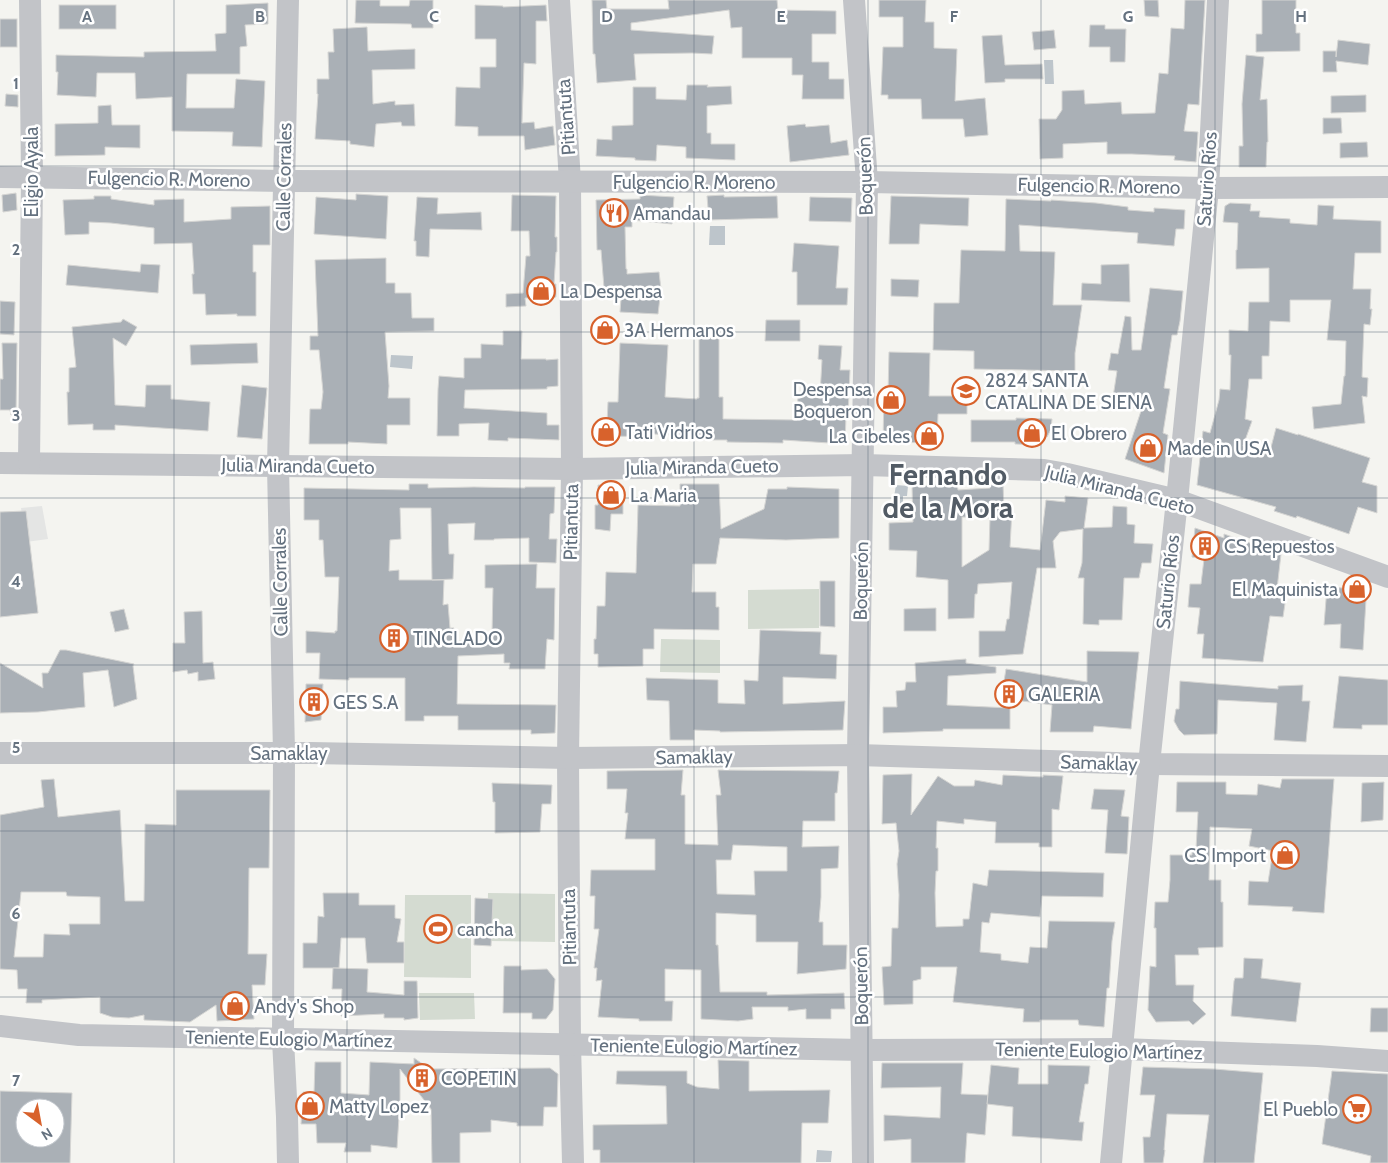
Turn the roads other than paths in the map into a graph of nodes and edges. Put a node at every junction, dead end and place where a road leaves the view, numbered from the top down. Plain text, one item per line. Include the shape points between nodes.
1 (30, 0) edge
2 (288, 0) edge
3 (559, 0) edge
4 (854, 0) edge
5 (1218, 0) edge
6 (0, 177) edge
7 (32, 177) junction
8 (284, 181) junction
9 (570, 182) junction
10 (867, 182) junction
11 (1388, 187) edge
12 (1208, 188) junction
13 (0, 463) edge
14 (29, 463) junction
15 (863, 465) junction
16 (278, 466) junction
17 (572, 469) junction
18 (1177, 500) junction
19 (1388, 577) edge
20 (0, 753) edge
21 (284, 753) junction
22 (858, 755) junction
23 (568, 758) junction
24 (1148, 764) junction
25 (1388, 766) edge
26 (0, 1026) edge
27 (283, 1040) junction
28 (570, 1044) junction
29 (1121, 1049) junction
30 (862, 1050) junction
31 (1388, 1061) edge
32 (288, 1163) edge
33 (573, 1163) edge
34 (864, 1163) edge
35 (1111, 1163) edge

1 - 7 street, Eligio Ayala
2 - 8 street, Calle Corrales
3 - 9 street, Pitiantuta
4 - 10 street, Boquerón
5 - 12 street, Saturio Ríos
6 - 7 street, Fulgencio R. Moreno
7 - 8 street, Fulgencio R. Moreno
7 - 14 street, Eligio Ayala
8 - 9 street, Fulgencio R. Moreno
8 - 16 street, Calle Corrales
9 - 10 street, Fulgencio R. Moreno
9 - 17 street, Pitiantuta
10 - 12 street, Fulgencio R. Moreno
10 - 15 street, Boquerón
11 - 12 street, Fulgencio R. Moreno
12 - 18 street, Saturio Ríos
13 - 14 street, Julia Miranda Cueto
14 - 16 street, Julia Miranda Cueto
15 - 17 street, Julia Miranda Cueto
15 - 18 street, Julia Miranda Cueto via 1044,470
15 - 22 street, Boquerón
16 - 17 street, Julia Miranda Cueto
16 - 21 street, Calle Corrales
17 - 23 street, Pitiantuta
18 - 19 street, Julia Miranda Cueto
18 - 24 street, Saturio Ríos
20 - 21 street, Samaklay
21 - 23 street, Samaklay
21 - 27 street, Calle Corrales
22 - 23 street, Samaklay
22 - 24 street, Samaklay
22 - 30 street, Boquerón
23 - 28 street, Pitiantuta
24 - 25 street, Samaklay
24 - 29 street, Saturio Ríos
26 - 27 street, Teniente Eulogio Martínez via 72,1035
27 - 28 street, Teniente Eulogio Martínez
27 - 32 street, Calle Corrales
28 - 30 street, Teniente Eulogio Martínez
28 - 33 street, Pitiantuta
29 - 30 street, Teniente Eulogio Martínez
29 - 31 street, Teniente Eulogio Martínez
29 - 35 street, Saturio Ríos
30 - 34 street, Boquerón

